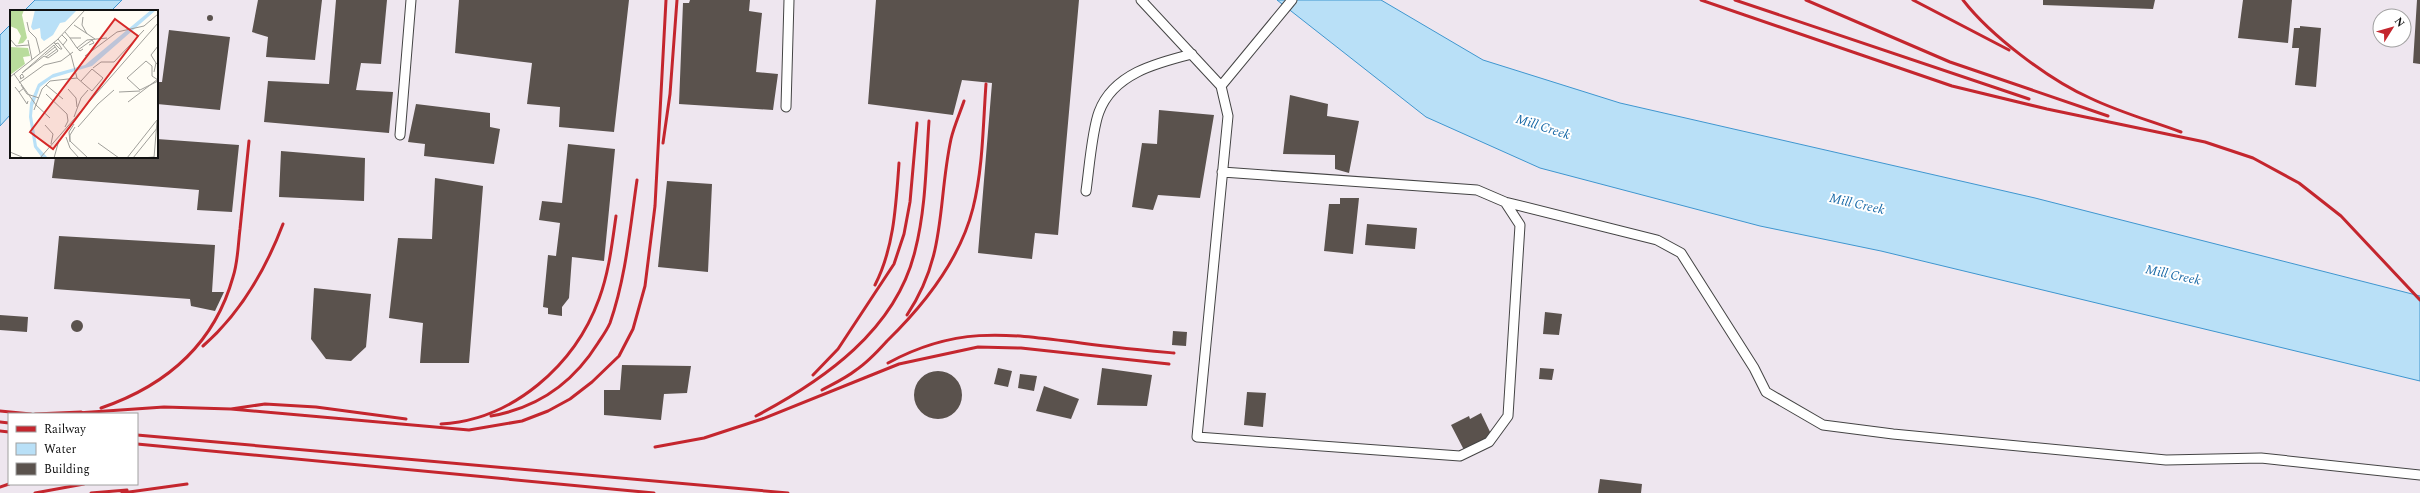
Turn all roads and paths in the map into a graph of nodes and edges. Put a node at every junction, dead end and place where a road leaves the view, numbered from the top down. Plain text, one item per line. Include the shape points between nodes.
1 (411, 0) edge
2 (789, 0) edge
3 (1141, 0) edge
4 (1292, 0) edge
5 (1192, 54) junction
6 (1221, 86) junction
7 (786, 107) dead end
8 (400, 135) dead end
9 (1222, 172) junction
10 (1086, 191) dead end
11 (1506, 202) junction
12 (2420, 475) edge

1 - 8 lane
2 - 7 lane
3 - 5 lane
4 - 6 lane
5 - 6 lane
5 - 10 lane via 1144,69 1119,84 1105,99 1098,114
6 - 9 lane via 1228,116
9 - 11 lane via 1477,190
9 - 11 lane via 1197,437 1460,456 1489,442 1508,416 1520,225
11 - 12 lane via 1657,240 1681,253 1754,368 1766,392 1823,425 1901,435 2166,460 2261,458

